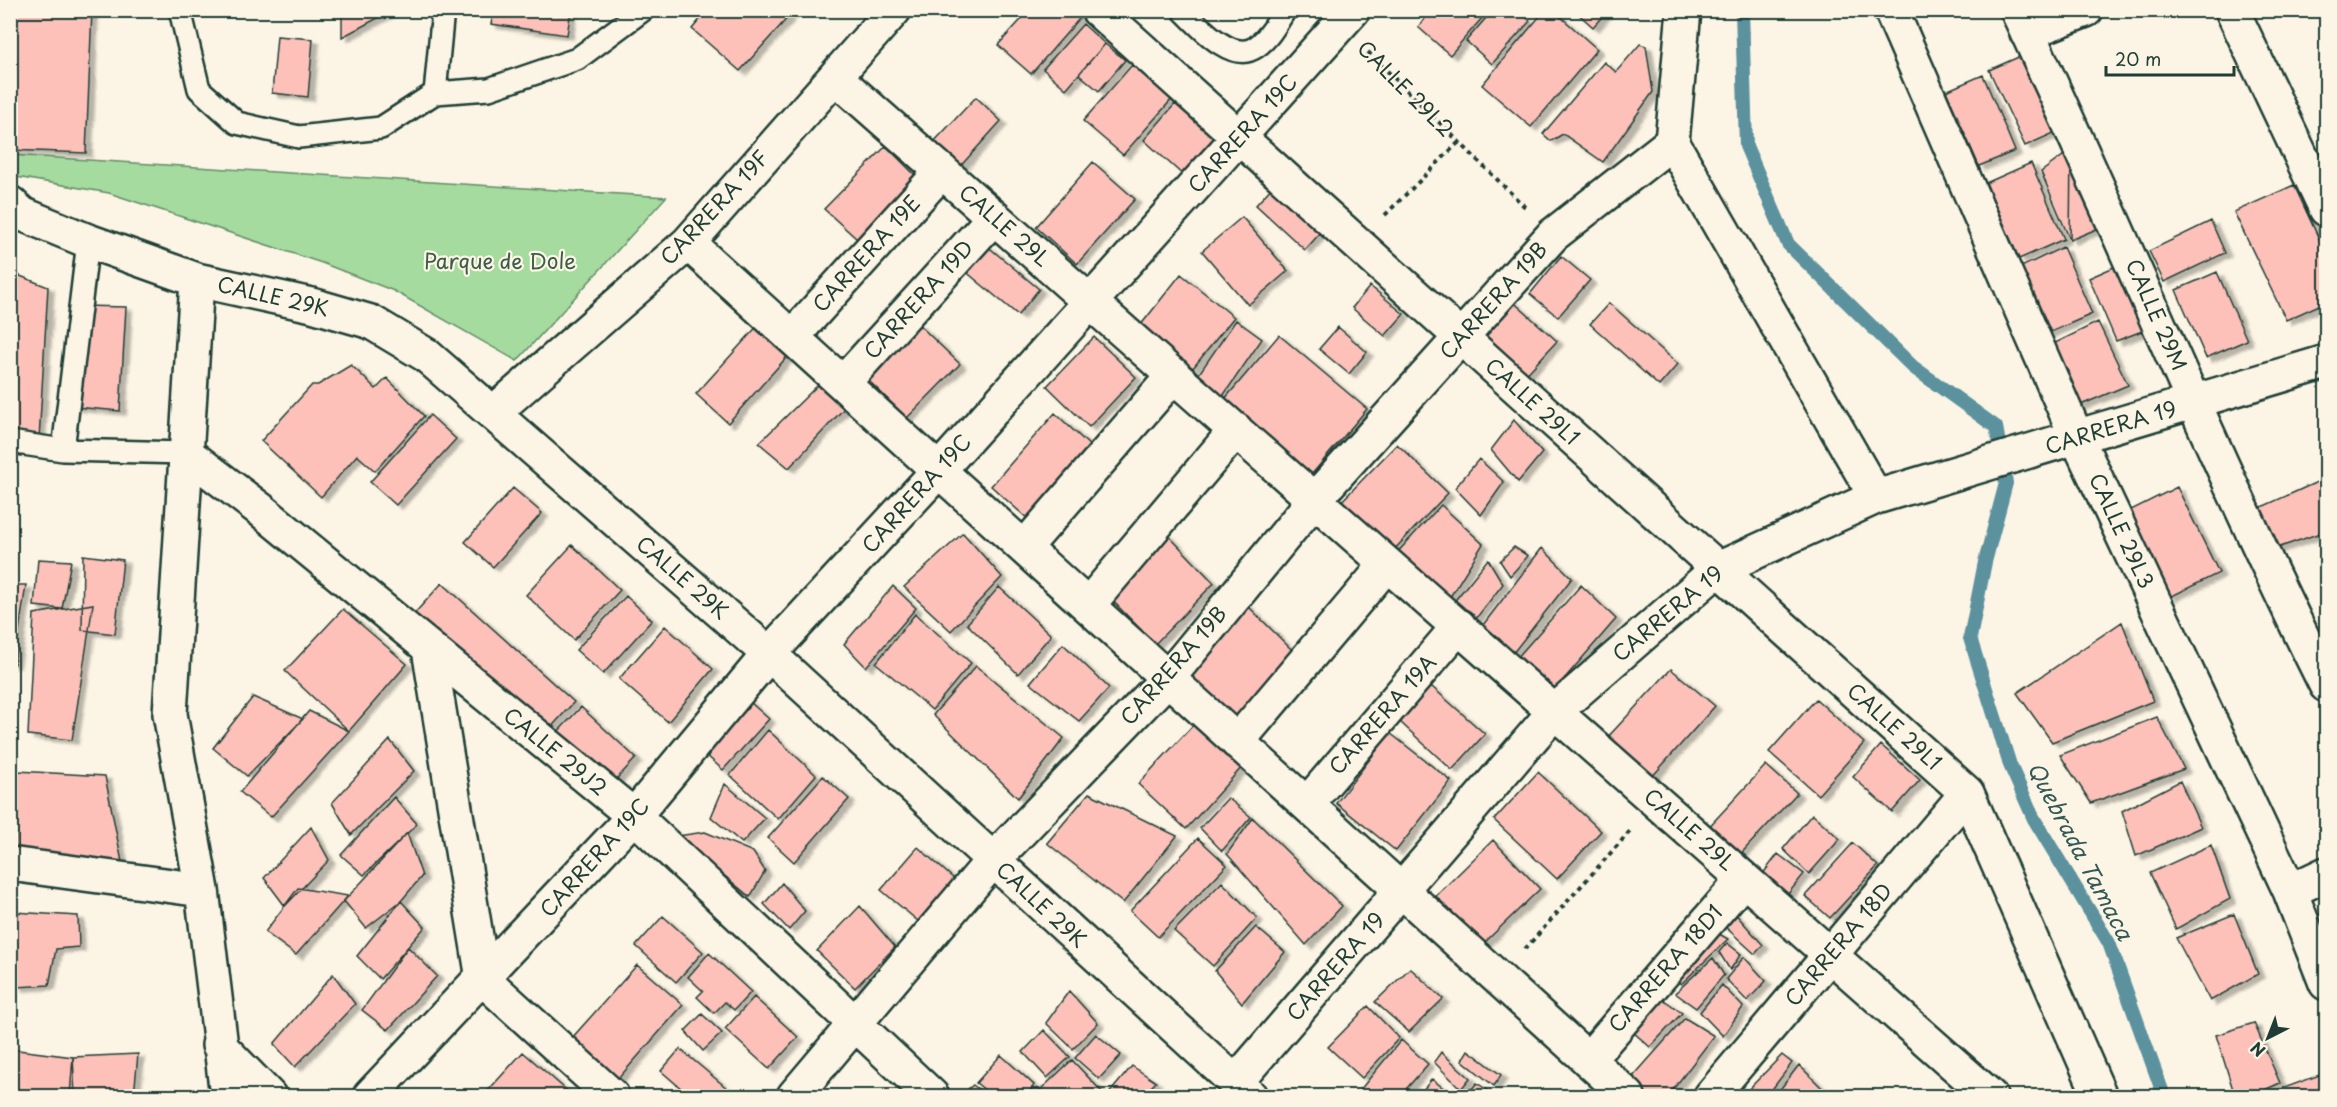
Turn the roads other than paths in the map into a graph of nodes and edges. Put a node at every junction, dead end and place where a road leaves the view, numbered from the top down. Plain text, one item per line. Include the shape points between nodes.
1 (180, 10) edge
2 (443, 10) edge
3 (643, 10) edge
4 (894, 10) edge
5 (1098, 10) edge
6 (1183, 10) edge
7 (1285, 10) edge
8 (1684, 10) edge
9 (1891, 10) edge
10 (2086, 10) edge
11 (2232, 10) edge
12 (1339, 15) edge
13 (2022, 22) edge
14 (835, 76) junction
15 (435, 93) junction
16 (1240, 138) junction
17 (1671, 142) junction
18 (942, 171) junction
19 (2326, 209) edge
20 (14, 210) edge
21 (994, 217) junction
22 (88, 241) junction
23 (688, 243) junction
24 (197, 280) junction
25 (1090, 301) junction
26 (792, 337) junction
27 (1461, 339) junction
28 (2326, 362) edge
29 (1174, 375) junction
30 (843, 383) junction
31 (2196, 402) junction
32 (493, 413) junction
33 (1236, 430) junction
34 (2078, 438) junction
35 (10, 442) edge
36 (63, 450) junction
37 (186, 453) junction
38 (939, 471) junction
39 (1876, 496) junction
40 (1314, 500) junction
41 (1024, 548) junction
42 (1387, 564) junction
43 (1718, 569) junction
44 (1088, 605) junction
45 (1459, 626) junction
46 (429, 650) junction
47 (769, 654) junction
48 (1168, 678) junction
49 (2326, 685) edge
50 (1555, 711) junction
51 (1238, 742) junction
52 (1967, 793) junction
53 (1307, 804) junction
54 (634, 816) junction
55 (993, 860) junction
56 (10, 864) edge
57 (2326, 874) edge
58 (1744, 879) junction
59 (202, 890) junction
60 (1402, 891) junction
61 (2289, 891) junction
62 (1830, 955) junction
63 (483, 979) junction
64 (2326, 983) edge
65 (854, 1024) junction
66 (219, 1045) junction
67 (1588, 1060) junction
68 (1243, 1090) edge
69 (227, 1096) edge
70 (269, 1096) edge
71 (370, 1096) edge
72 (612, 1096) edge
73 (794, 1096) edge
74 (932, 1096) edge
75 (1628, 1096) edge
76 (1711, 1096) edge
77 (1990, 1096) edge
78 (2100, 1096) edge

1 - 15 lane via 199,88 237,123 299,137 381,128
2 - 15 lane
3 - 15 lane via 577,59 489,89
4 - 14 street, CARRERA 19F
5 - 16 street, CALLE 29L1
6 - 7 lane via 1217,43 1240,50 1254,49 1265,40
8 - 17 street
9 - 34 street, CALLE 29L3
10 - 13 street
11 - 19 street
12 - 16 street, CARRERA 19C
13 - 31 street, CALLE 29M
14 - 18 street, CALLE 29L
14 - 23 street, CARRERA 19F
16 - 25 street, CARRERA 19C
16 - 27 street, CALLE 29L1
17 - 27 street, CARRERA 19B via 1553,235
17 - 39 street
18 - 21 street, CALLE 29L
18 - 26 street, CARRERA 19E
20 - 22 street, CALLE 29K
21 - 25 street, CALLE 29L
21 - 30 street, CARRERA 19D
22 - 24 street, CALLE 29K
22 - 36 lane
23 - 26 street
23 - 32 street, CARRERA 19F
24 - 32 street, CALLE 29K via 371,322 426,355
24 - 37 street
25 - 29 street, CALLE 29L
25 - 38 street, CARRERA 19C
26 - 30 street
27 - 40 street, CARRERA 19B
27 - 43 street, CALLE 29L1
28 - 31 street, CARRERA 19
29 - 33 street, CALLE 29L
29 - 41 street
30 - 38 street
31 - 34 street, CARRERA 19
31 - 49 street, CALLE 29M via 2266,565
32 - 47 street, CALLE 29K
33 - 40 street, CALLE 29L
33 - 44 street
34 - 39 street, CARRERA 19
34 - 61 street, CALLE 29L3
35 - 36 lane
36 - 37 lane
37 - 46 street, CALLE 29J2
37 - 59 street via 170,714
38 - 41 street
38 - 47 street, CARRERA 19C
39 - 43 street, CARRERA 19
40 - 42 street, CALLE 29L
40 - 48 street, CARRERA 19B
41 - 44 street
42 - 45 street, CALLE 29L
42 - 51 street
43 - 50 street, CARRERA 19
43 - 52 street, CALLE 29L1
44 - 48 street
45 - 50 street, CALLE 29L
45 - 53 street, CARRERA 19A
46 - 54 street, CALLE 29J2
46 - 63 street
47 - 54 street, CARRERA 19C
47 - 55 street, CALLE 29K
48 - 51 street
48 - 55 street, CARRERA 19B
50 - 58 street, CALLE 29L
50 - 60 street, CARRERA 19
51 - 53 street
52 - 62 street, CARRERA 18D
52 - 78 street
53 - 60 street
54 - 63 street, CARRERA 19C
54 - 65 street, CALLE 29J2
55 - 65 street, CARRERA 19B
55 - 68 street, CALLE 29K
56 - 59 street
57 - 61 street
58 - 62 street, CALLE 29L
58 - 67 street, CARRERA 18D1
59 - 66 street
60 - 67 street
60 - 68 street, CARRERA 19
61 - 64 street, CALLE 29L3
62 - 76 street, CARRERA 18D
62 - 77 street, CALLE 29L
63 - 71 street, CARRERA 19C
63 - 72 street
65 - 73 street, CARRERA 19B
65 - 74 street, CALLE 29J2
66 - 69 street
66 - 70 street
67 - 75 street

